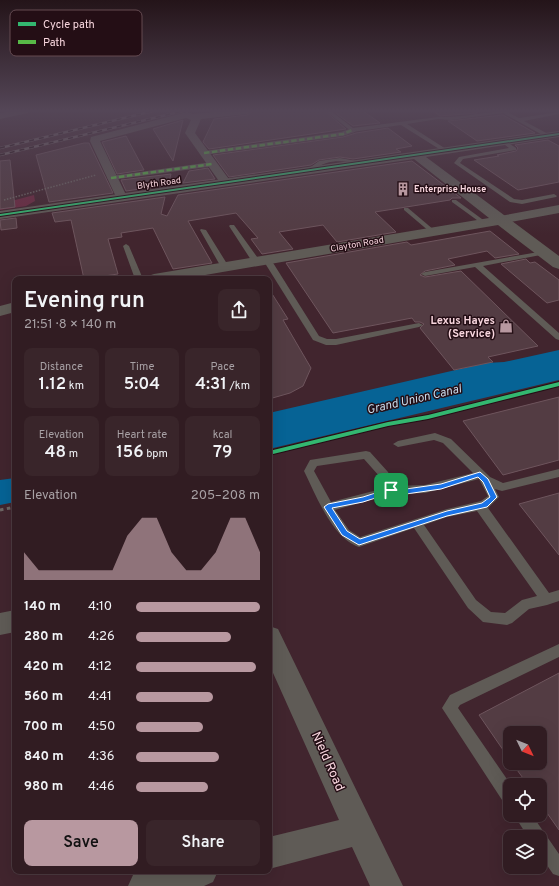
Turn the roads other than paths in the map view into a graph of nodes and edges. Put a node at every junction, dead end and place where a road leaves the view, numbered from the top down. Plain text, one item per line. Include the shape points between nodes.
1 (100, 152) edge
2 (209, 152) edge
3 (430, 152) edge
4 (495, 152) edge
5 (204, 153) joint
6 (420, 154) junction
7 (212, 164) junction
8 (110, 174) junction
9 (225, 182) junction
10 (554, 196) dead end
11 (121, 197) junction
12 (454, 201) dead end
13 (406, 209) dead end
14 (559, 209) edge
15 (0, 215) edge
16 (500, 220) junction
17 (483, 222) junction
18 (232, 226) dead end
19 (203, 230) dead end
20 (432, 232) junction
21 (126, 246) dead end
22 (544, 252) junction
23 (261, 260) junction
24 (476, 264) junction
25 (559, 264) edge
26 (225, 267) junction
27 (425, 274) dead end
28 (138, 276) edge
29 (172, 276) edge
30 (12, 308) edge
31 (0, 311) edge
32 (420, 324) dead end
33 (559, 337) edge
34 (398, 444) dead end
35 (559, 473) edge
36 (483, 477) junction
37 (391, 490) junction
38 (480, 506) junction
39 (328, 507) junction
40 (416, 523) junction
41 (553, 597) edge
42 (12, 622) edge
43 (0, 624) edge
44 (272, 644) edge
45 (559, 650) edge
46 (503, 787) edge
47 (359, 830) junction
48 (547, 851) edge
49 (272, 852) edge
50 (559, 868) edge
51 (190, 874) edge
52 (144, 886) edge
53 (387, 886) edge

1 - 8 street
2 - 5 street
3 - 6 street, Blyth Road
4 - 10 lane via 462,158 457,163 512,200 522,202
5 - 7 street
6 - 9 street, Blyth Road
6 - 16 street via 420,158
7 - 8 street
7 - 9 street
8 - 11 street
9 - 11 street, Blyth Road
11 - 15 street, Blyth Road
12 - 17 lane
13 - 20 lane
14 - 16 street, Clayton Road
16 - 17 street, Clayton Road
16 - 22 street
17 - 20 street, Clayton Road
18 - 23 lane
19 - 26 lane
20 - 23 street, Clayton Road
21 - 28 lane
22 - 24 lane
22 - 25 street
23 - 26 street, Clayton Road
23 - 32 lane via 316,338 336,342
24 - 27 lane
24 - 33 lane
26 - 29 street, Clayton Road
30 - 31 street
34 - 36 lane via 435,436 447,441
35 - 36 lane via 502,487
36 - 37 lane via 406,492
36 - 38 lane via 494,497
37 - 39 lane
37 - 39 lane via 384,475 366,455 314,463 309,471
38 - 40 lane
38 - 41 lane
39 - 40 lane via 345,533 359,542
40 - 41 lane via 472,604 488,618 507,619 526,604
42 - 43 street
44 - 47 street, Nield Road via 315,730
45 - 46 lane via 455,700 449,708
47 - 49 street
47 - 53 street, Nield Road
48 - 50 lane
51 - 52 street

